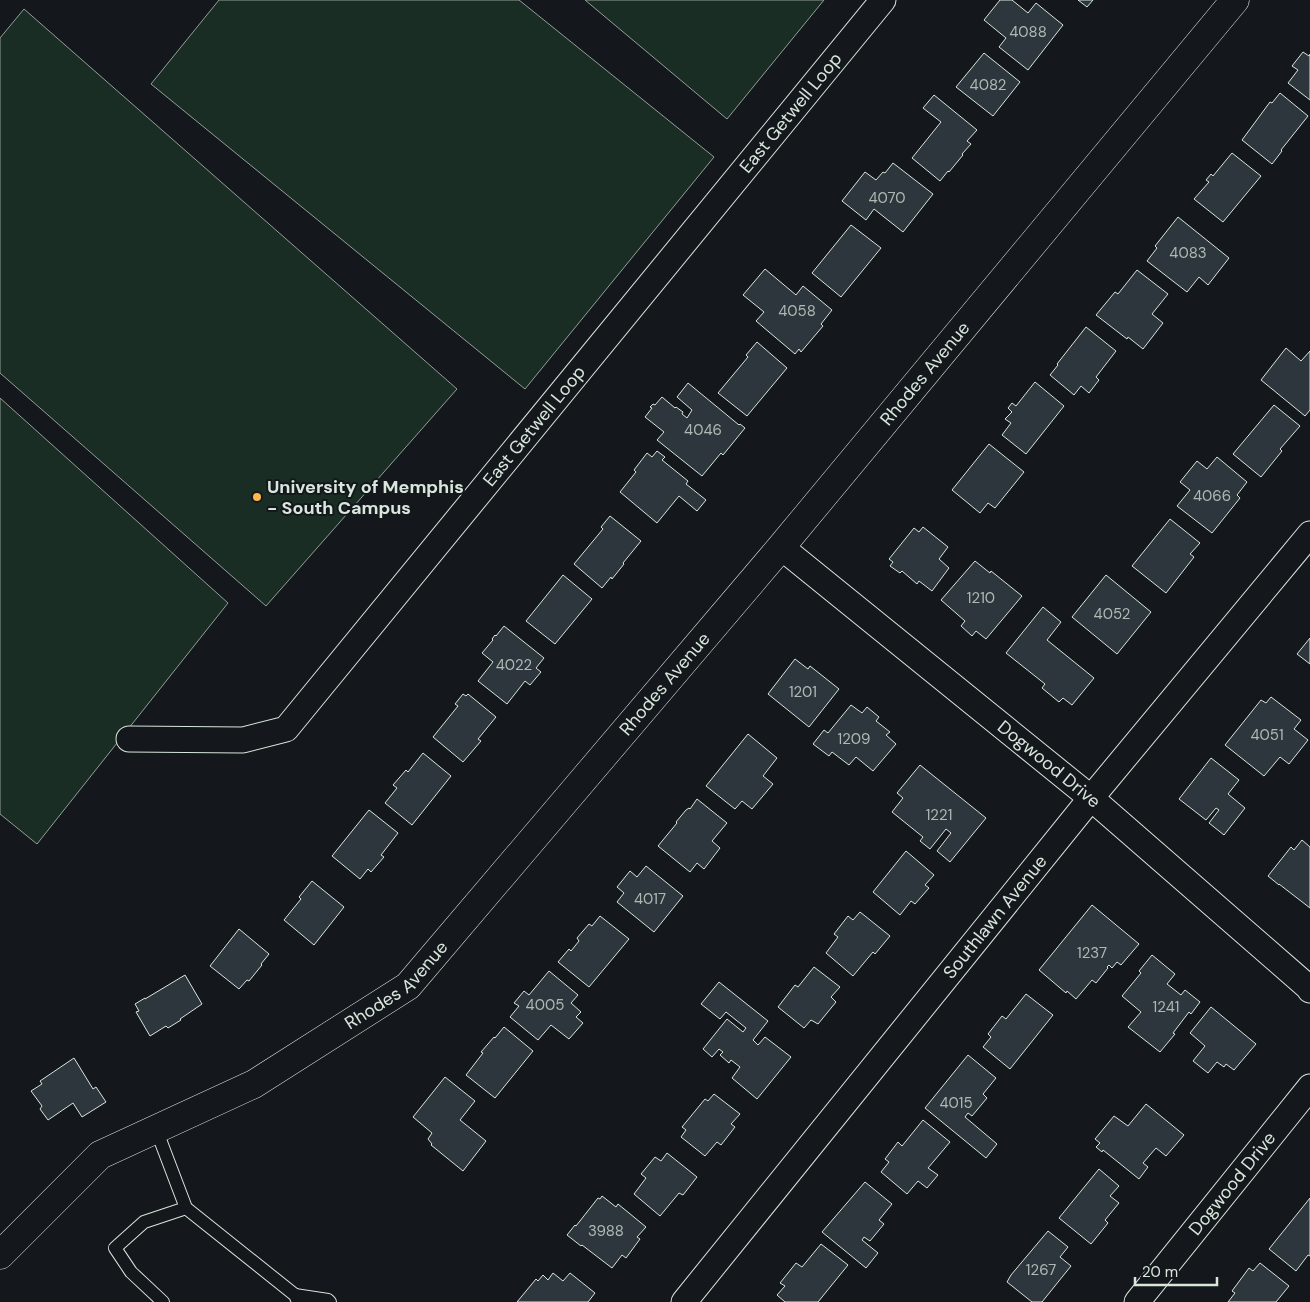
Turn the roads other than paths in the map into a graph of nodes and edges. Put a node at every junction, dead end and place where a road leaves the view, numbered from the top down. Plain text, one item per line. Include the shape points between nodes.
1 (883, 0) edge
2 (1235, 0) edge
3 (1310, 534) edge
4 (781, 547) junction
5 (129, 740) dead end
6 (1091, 798) junction
7 (1310, 990) edge
8 (1310, 1087) edge
9 (156, 1129) junction
10 (186, 1208) junction
11 (0, 1255) edge
12 (296, 1298) edge
13 (163, 1302) edge
14 (330, 1302) edge
15 (684, 1302) edge
16 (1137, 1302) edge

1 - 5 street, East Getwell Loop via 286,730 244,740
2 - 4 main road, Rhodes Avenue
3 - 6 street, Southlawn Avenue
4 - 6 street, Dogwood Drive
4 - 9 main road, Rhodes Avenue via 408,986 254,1084
6 - 7 street, Dogwood Drive
6 - 15 street, Southlawn Avenue
8 - 16 street, Dogwood Drive
9 - 10 lane
9 - 11 main road, Rhodes Avenue via 100,1155
10 - 12 lane
10 - 13 lane via 144,1222 115,1248 131,1272
12 - 14 lane

